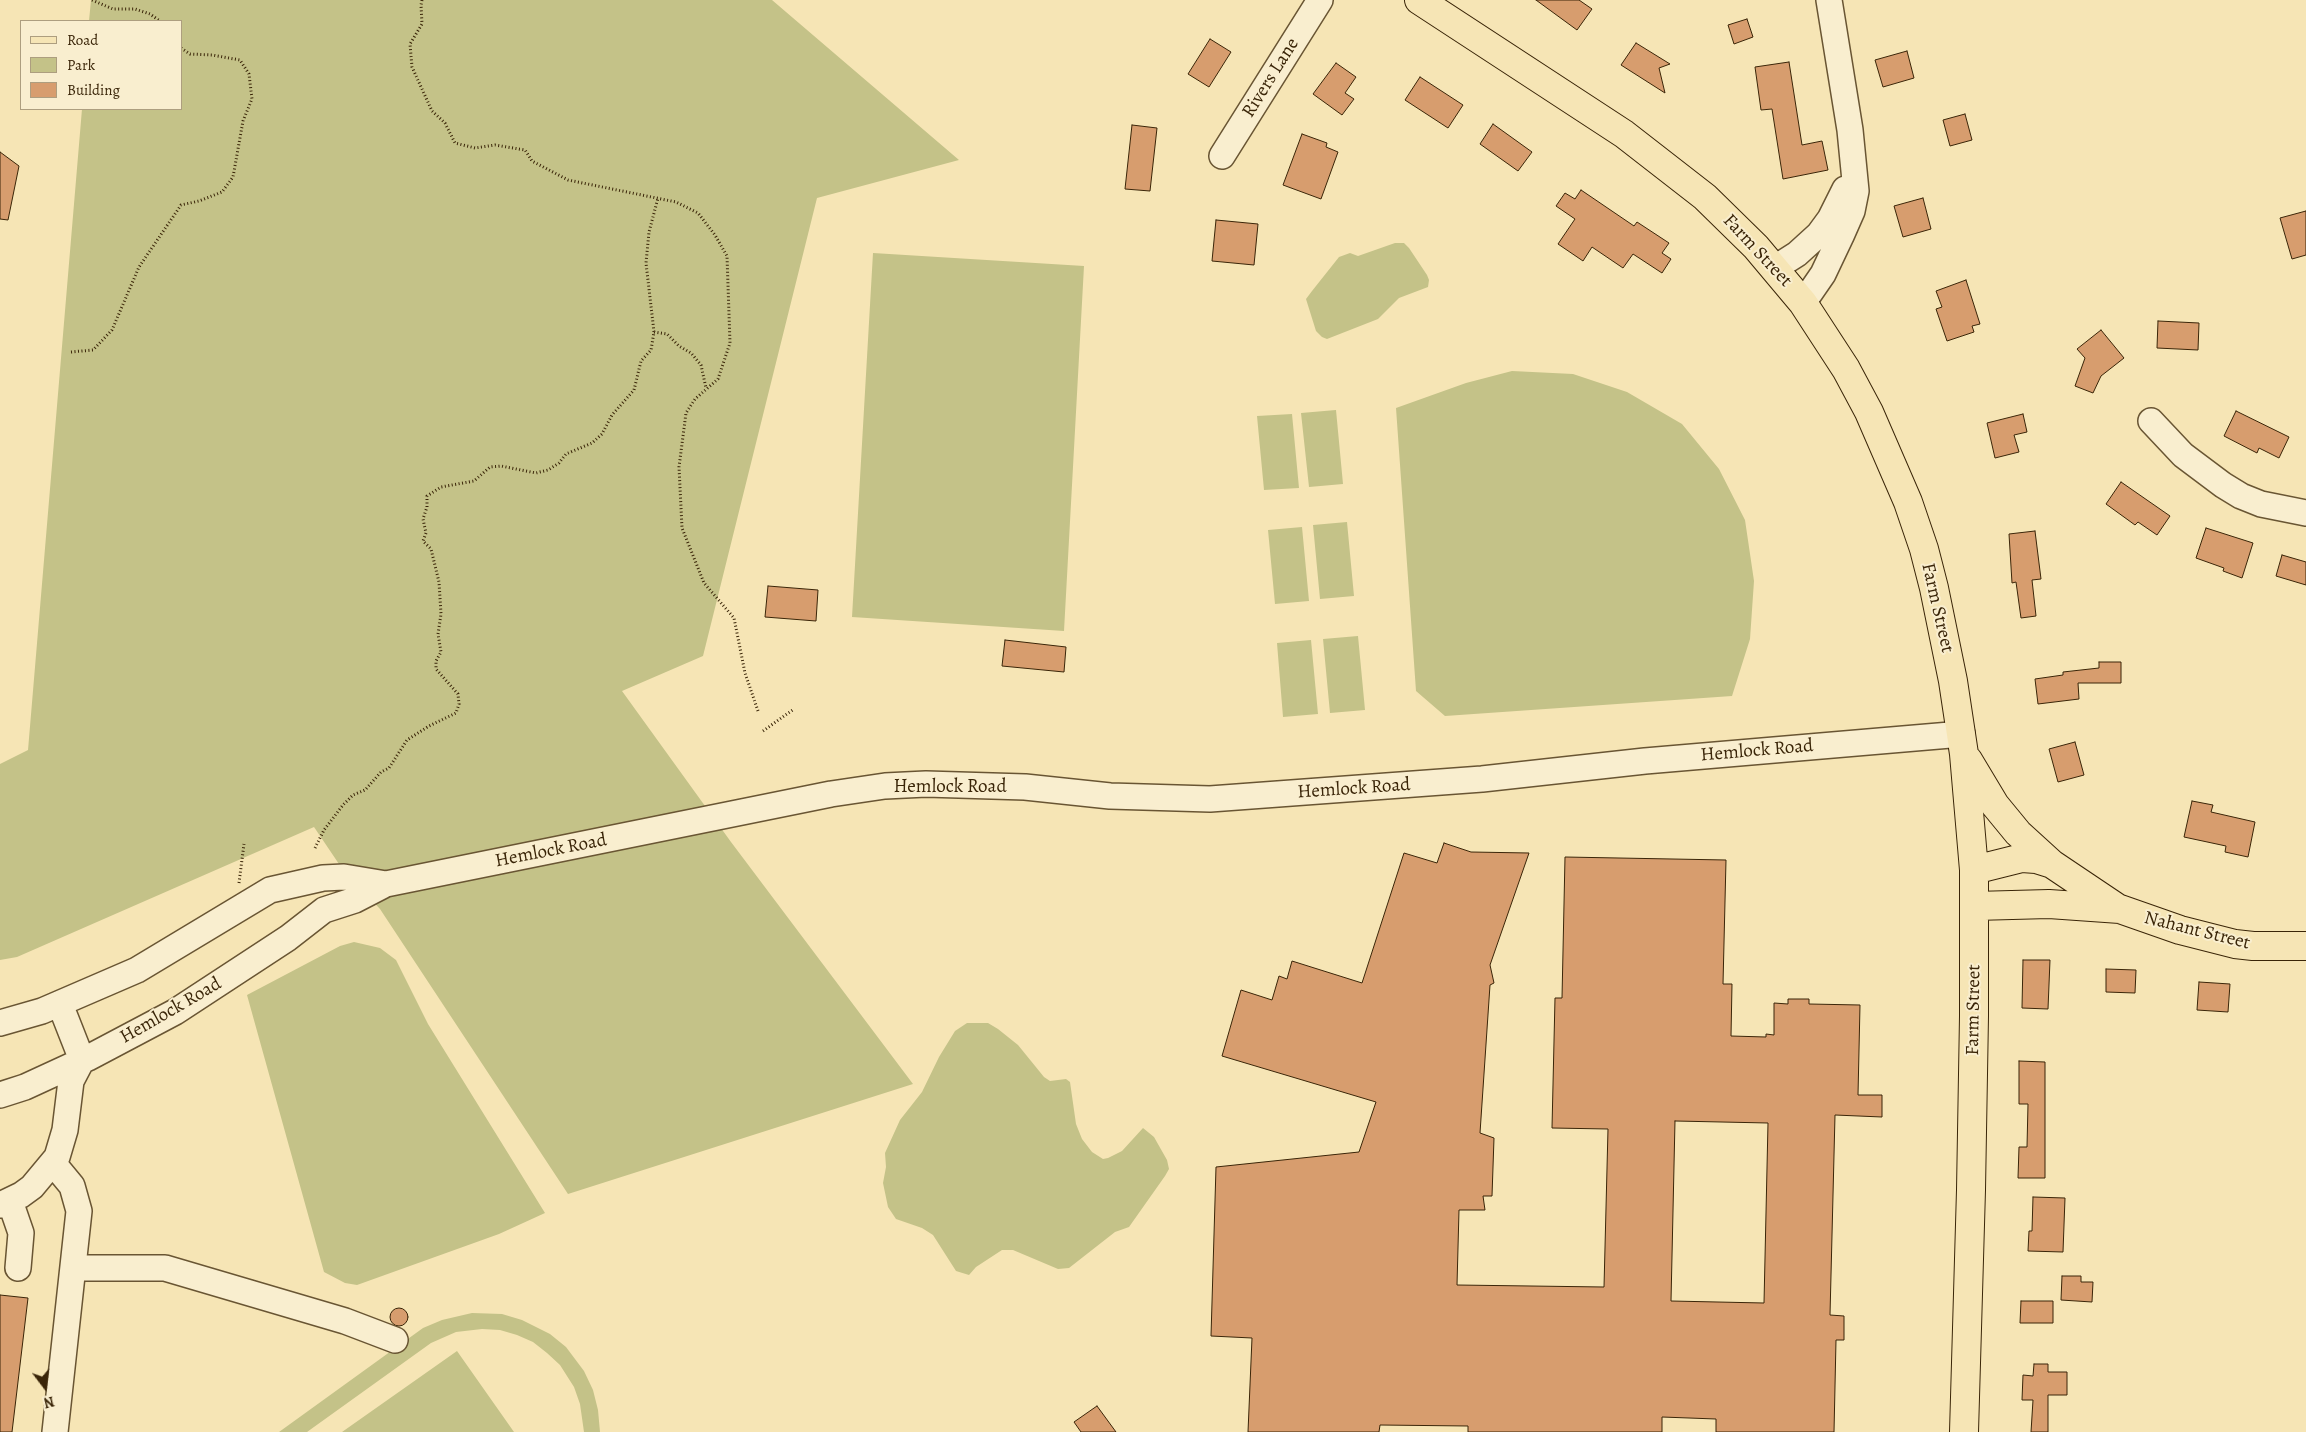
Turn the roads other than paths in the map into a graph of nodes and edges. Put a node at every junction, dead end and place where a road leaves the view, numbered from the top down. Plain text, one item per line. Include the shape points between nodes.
1 (1320, 0) edge
2 (1419, 0) edge
3 (1829, 0) edge
4 (1222, 156) dead end
5 (1852, 160) junction
6 (1775, 268) junction
7 (1803, 303) junction
8 (2151, 421) dead end
9 (2306, 513) edge
10 (1963, 744) junction
11 (2052, 864) junction
12 (1974, 870) junction
13 (386, 884) junction
14 (1975, 906) junction
15 (2120, 909) junction
16 (2306, 946) edge
17 (60, 1004) junction
18 (0, 1024) edge
19 (82, 1060) junction
20 (0, 1095) edge
21 (53, 1162) junction
22 (5, 1203) edge
23 (18, 1268) dead end
24 (74, 1268) junction
25 (395, 1340) dead end
26 (55, 1432) edge
27 (1964, 1432) edge

1 - 4 street, Rivers Lane
2 - 6 main road, Farm Street via 1624,134 1674,171 1710,202
3 - 5 street via 1842,72
5 - 6 street via 1843,194 1830,219 1806,247
5 - 7 street via 1856,191 1852,211 1823,274
6 - 7 main road, Farm Street
7 - 10 main road, Farm Street via 1846,369 1869,412 1908,502 1934,588
8 - 9 street via 2183,455 2241,496 2261,504
10 - 11 main road, Nahant Street via 1995,805 2018,833
10 - 12 main road, Farm Street
10 - 13 street, Hemlock Road via 1645,761 1482,779 1210,799 1110,796 956,784 885,786
11 - 12 main road via 2022,858
11 - 15 main road, Nahant Street
12 - 14 main road, Farm Street
13 - 17 street via 344,877 323,878 270,890 137,970
13 - 19 street, Hemlock Road via 355,900 324,910 183,1007
14 - 15 main road, Nahant Street via 2049,904
14 - 27 main road, Farm Street via 1972,1190
15 - 16 main road, Nahant Street via 2180,930 2235,944
17 - 18 street
17 - 19 street
19 - 20 street, Hemlock Road
19 - 21 street via 71,1081 64,1130
21 - 22 street via 32,1186
21 - 24 street via 68,1180 78,1202
22 - 23 street via 21,1233
24 - 25 street via 165,1268 345,1321
24 - 26 street

